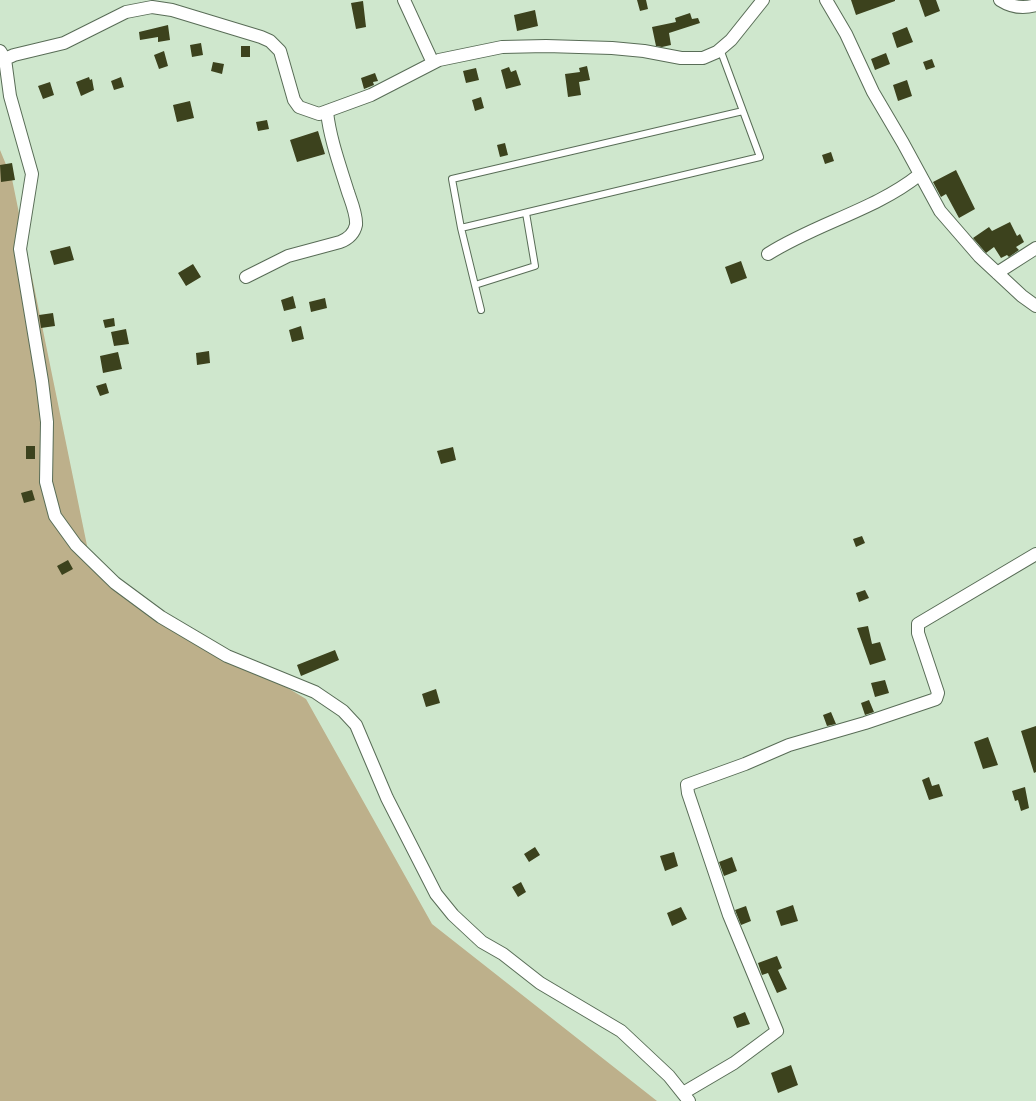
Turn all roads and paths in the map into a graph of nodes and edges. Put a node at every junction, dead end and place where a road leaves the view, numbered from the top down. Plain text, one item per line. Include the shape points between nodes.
1 (404, 0) edge
2 (763, 0) edge
3 (826, 0) edge
4 (1000, 0) edge
5 (1036, 5) edge
6 (720, 49) junction
7 (3, 55) edge
8 (434, 63) junction
9 (743, 111) junction
10 (326, 112) junction
11 (915, 178) junction
12 (526, 213) junction
13 (461, 228) junction
14 (1036, 248) edge
15 (768, 254) dead end
16 (997, 273) junction
17 (246, 277) dead end
18 (475, 285) junction
19 (1036, 306) edge
20 (481, 310) dead end
21 (1036, 554) edge
22 (686, 1097) edge

1 - 8 street
2 - 6 street via 731,40
3 - 11 street via 846,34 873,92 903,143
4 - 5 street via 1020,7
6 - 8 street via 703,58 694,58 612,48 502,47
6 - 9 lane
7 - 10 street via 14,55 64,42 126,12 152,7 172,10 270,41 280,51 284,60 294,100 299,107 319,114
7 - 22 street via 10,96 32,174 20,249 42,381 47,422 46,482 55,516 76,545 115,583 161,617 227,656 315,692 343,711 356,725 387,798 436,894 452,915 482,942 540,983 621,1031 669,1076
8 - 10 street via 390,87
9 - 12 lane via 760,157
9 - 13 lane via 452,179
10 - 17 street via 353,207 356,224 352,233 348,239 288,256
11 - 15 street via 873,204 822,225
11 - 16 street via 962,239
12 - 13 lane
12 - 18 lane via 536,266
13 - 18 lane
14 - 16 street
16 - 19 street
18 - 20 lane
21 - 22 street via 918,624 918,633 938,693 936,699 789,745 687,785 730,915 777,1031

